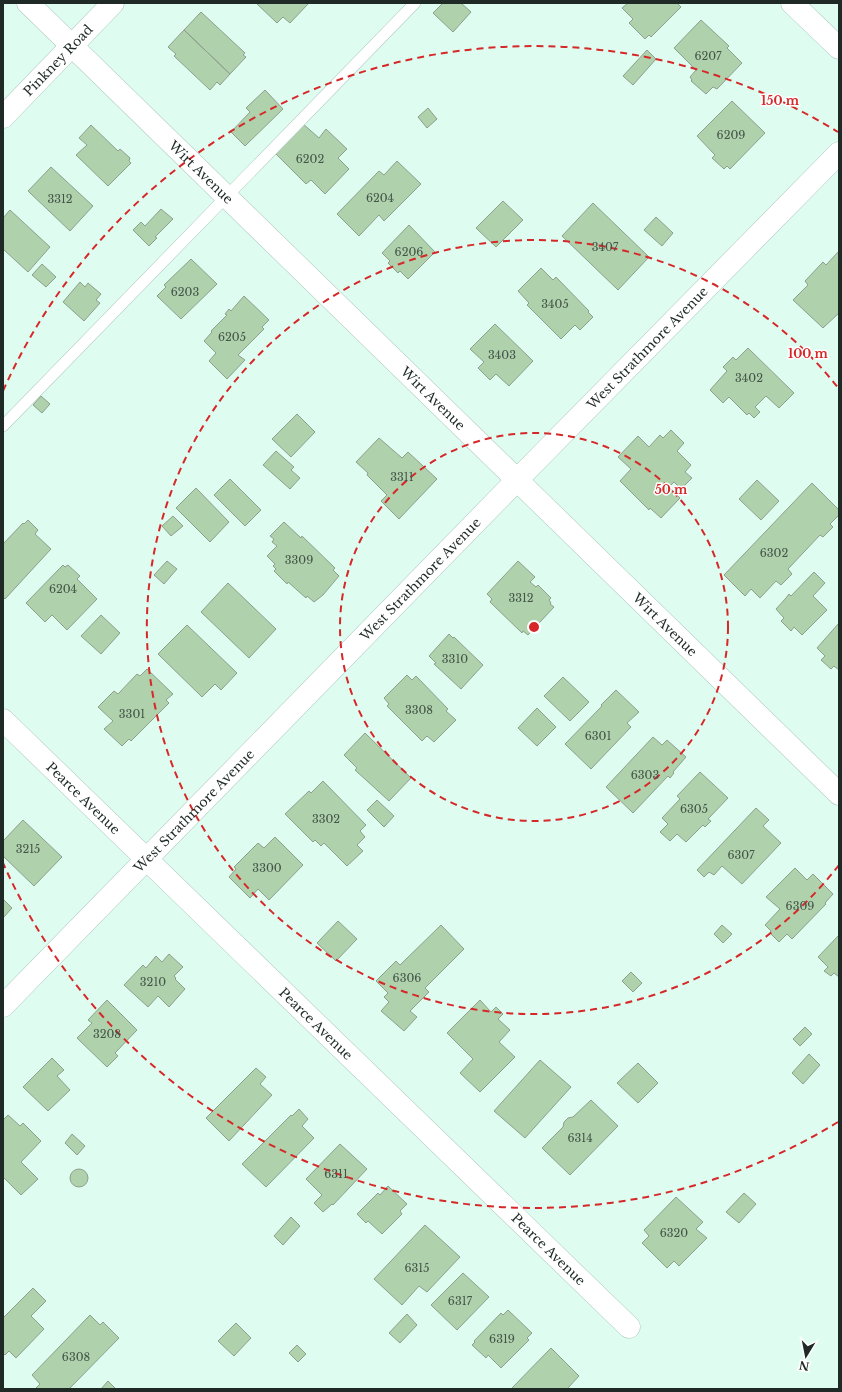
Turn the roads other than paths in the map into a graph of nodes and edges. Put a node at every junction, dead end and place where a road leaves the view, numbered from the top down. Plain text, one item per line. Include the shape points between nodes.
1 (28, 3) edge
2 (113, 3) edge
3 (415, 3) edge
4 (792, 3) edge
5 (72, 46) junction
6 (839, 48) edge
7 (3, 117) edge
8 (839, 154) edge
9 (227, 196) junction
10 (3, 426) edge
11 (517, 480) junction
12 (3, 720) edge
13 (839, 794) edge
14 (146, 859) junction
15 (3, 1006) edge
16 (629, 1327) dead end

1 - 5 street, Wirt Avenue
2 - 5 street, Pinkney Road
3 - 9 lane
4 - 6 street
5 - 7 street, Pinkney Road
5 - 9 street, Wirt Avenue
8 - 11 street, West Strathmore Avenue
9 - 10 lane
9 - 11 street, Wirt Avenue
11 - 13 street, Wirt Avenue
11 - 14 street, West Strathmore Avenue
12 - 14 street, Pearce Avenue
14 - 15 street, West Strathmore Avenue
14 - 16 street, Pearce Avenue

